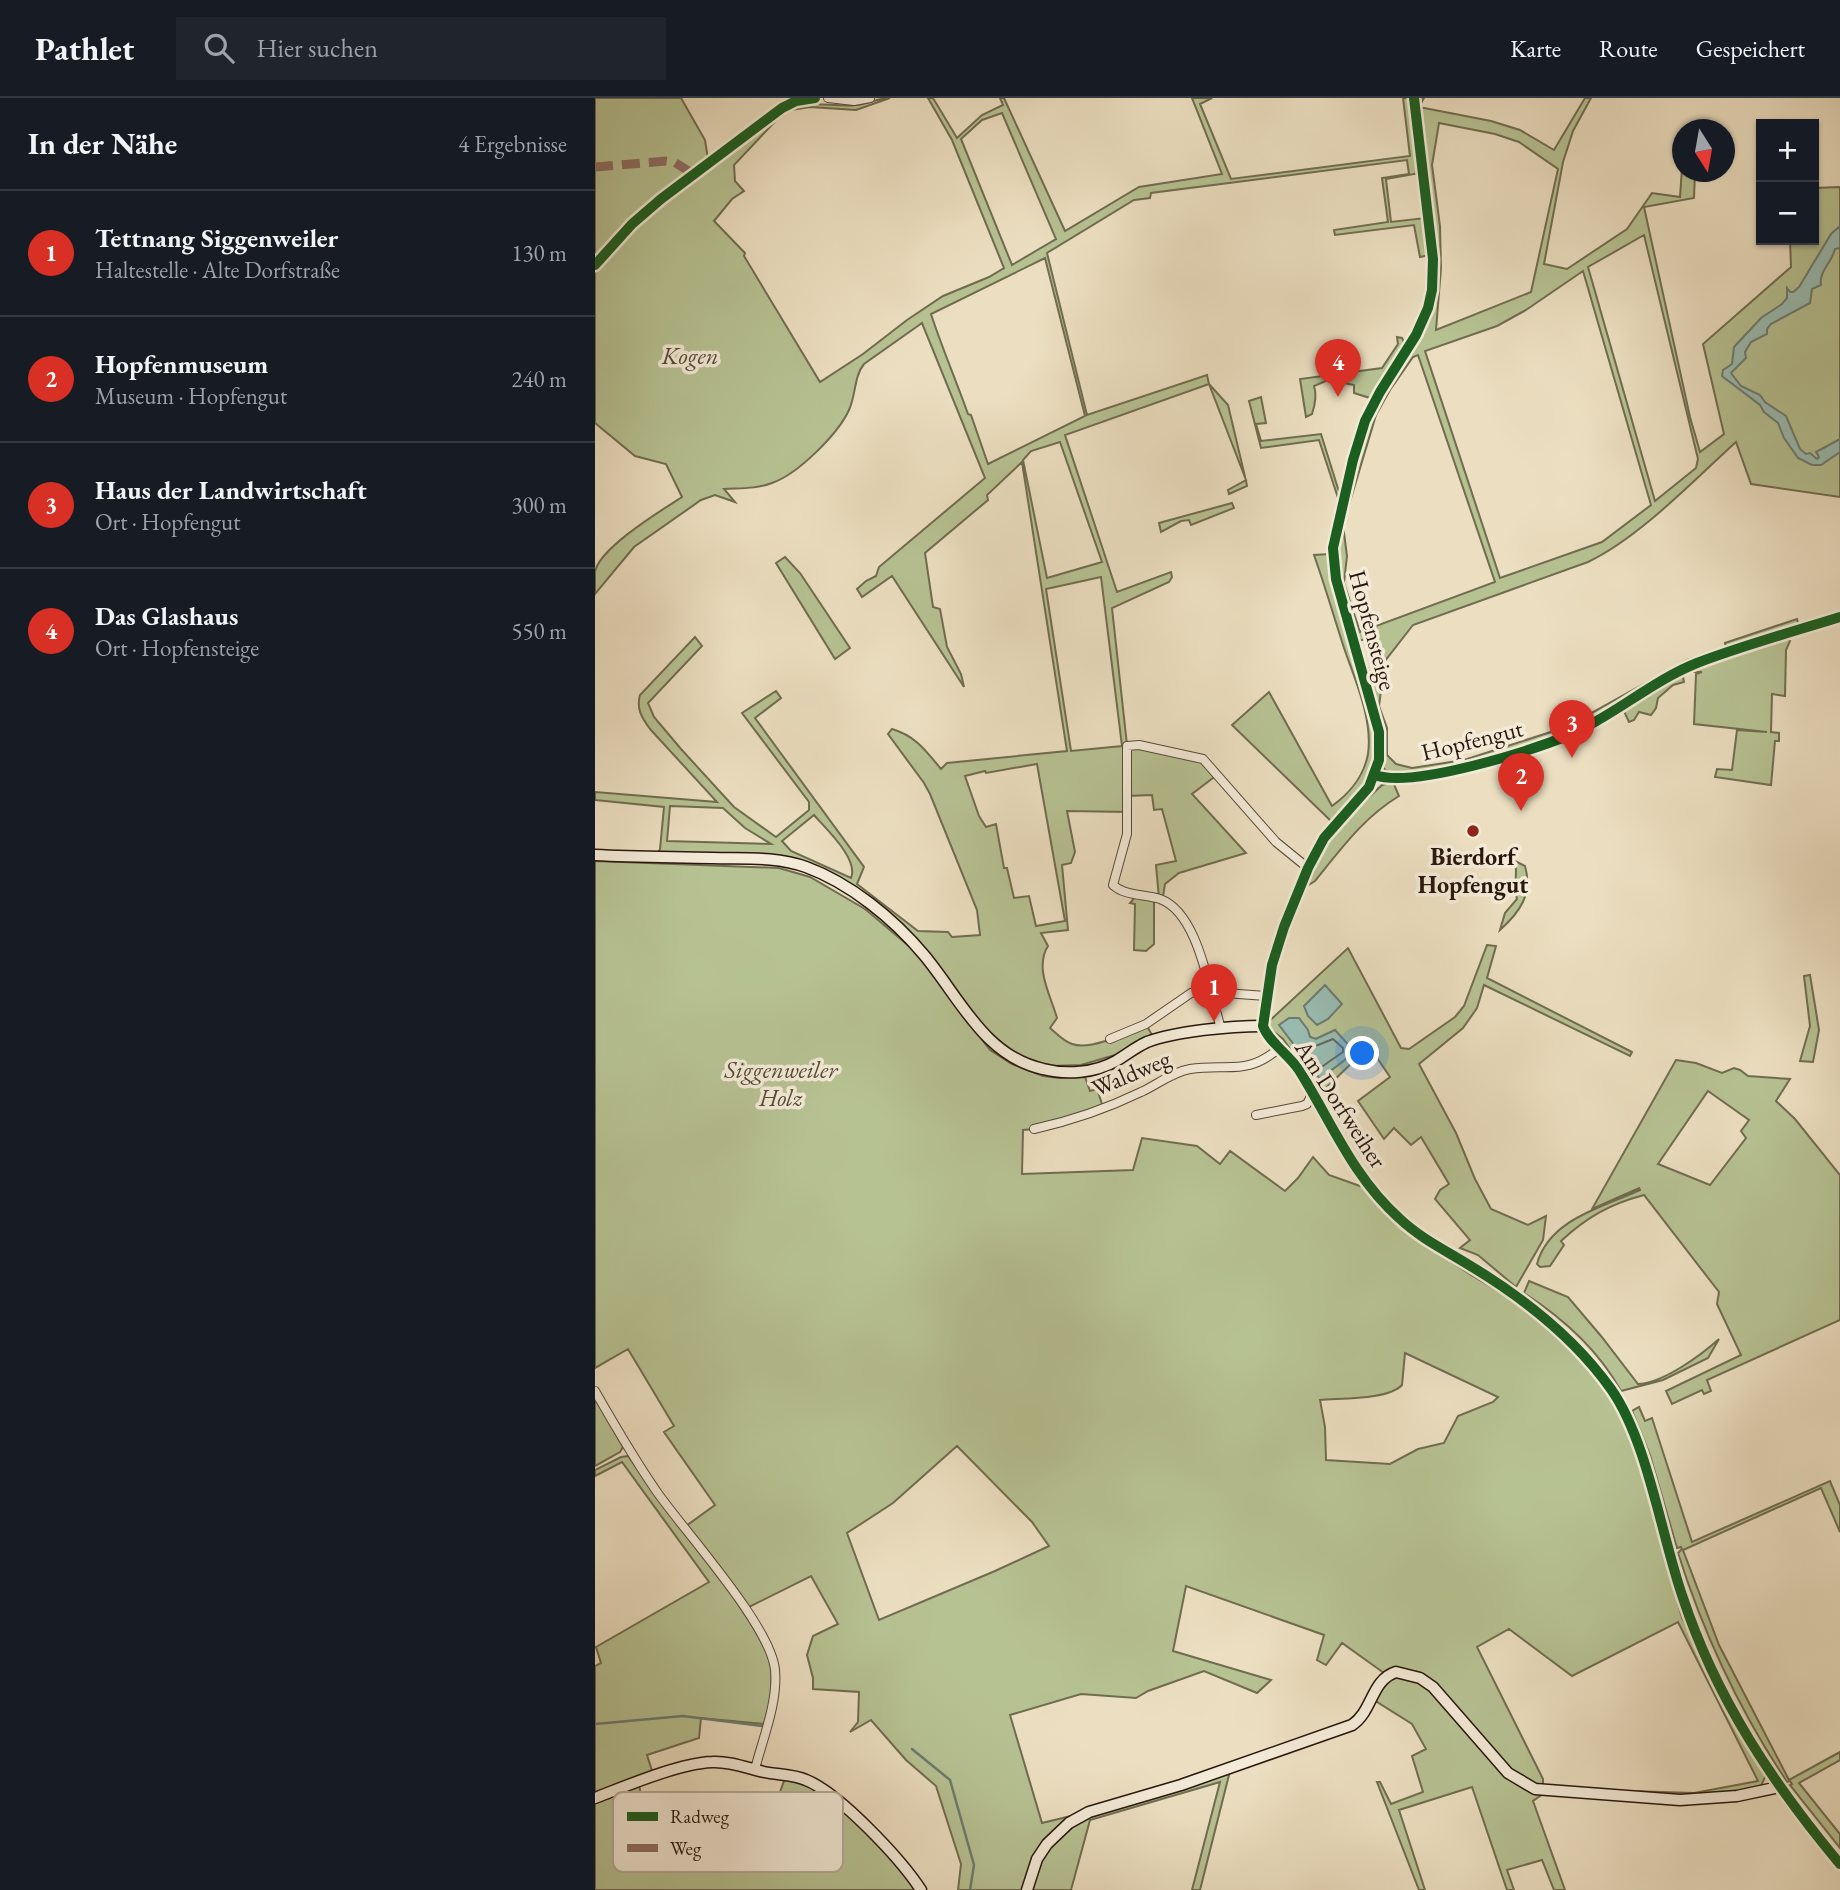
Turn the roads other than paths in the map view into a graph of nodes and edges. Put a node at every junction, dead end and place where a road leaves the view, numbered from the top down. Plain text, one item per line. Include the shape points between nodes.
1 (815, 98) edge
2 (828, 98) edge
3 (870, 98) edge
4 (1414, 98) edge
5 (595, 265) edge
6 (1840, 617) edge
7 (1375, 775) junction
8 (595, 855) edge
9 (1308, 867) junction
10 (1211, 992) junction
11 (1266, 996) junction
12 (1263, 1026) junction
13 (1221, 1029) junction
14 (1110, 1039) dead end
15 (1280, 1047) junction
16 (1312, 1094) junction
17 (1256, 1115) dead end
18 (1034, 1129) dead end
19 (595, 1391) edge
20 (755, 1769) junction
21 (1779, 1787) junction
22 (826, 1792) edge
23 (595, 1798) edge
24 (843, 1806) edge
25 (1840, 1864) edge
26 (921, 1890) edge
27 (1027, 1890) edge

1 - 5 street via 782,108 692,173 632,224
2 - 3 street
4 - 7 street, Hopfensteige via 1433,259 1432,290 1416,335 1365,421 1333,548 1336,579 1379,732
6 - 7 street, Hopfengut via 1687,667 1581,729 1510,755 1438,773 1394,778
7 - 9 street, Hopfensteige via 1324,838
8 - 13 street via 758,859 792,863 819,873 864,900 905,935 993,1044 1041,1069 1086,1071 1113,1063 1148,1042
9 - 10 street via 1276,842 1203,758 1127,746 1127,834 1113,885 1164,901 1172,908 1198,944
9 - 11 street, Hopfensteige via 1277,946
10 - 11 street
10 - 13 street
10 - 14 street via 1191,993 1146,1024
11 - 12 street, Hopfensteige
12 - 13 street
12 - 15 street, Am Dorfweiher
15 - 16 street, Am Dorfweiher
15 - 18 street, Waldweg via 1259,1063 1182,1071 1139,1093
16 - 17 street, Am Dorfweiher via 1302,1106
16 - 21 street, Am Dorfweiher via 1353,1164 1397,1216 1556,1327 1612,1390 1641,1453 1675,1576 1698,1638 1734,1715
19 - 20 street via 629,1450 746,1610 771,1654 774,1685
20 - 22 street via 801,1778
20 - 23 street via 710,1762
21 - 25 street, Am Dorfweiher
21 - 27 street via 1680,1800 1535,1789 1508,1773 1433,1687 1396,1672 1383,1678 1364,1716 1352,1725 1077,1818 1042,1852
24 - 26 street

